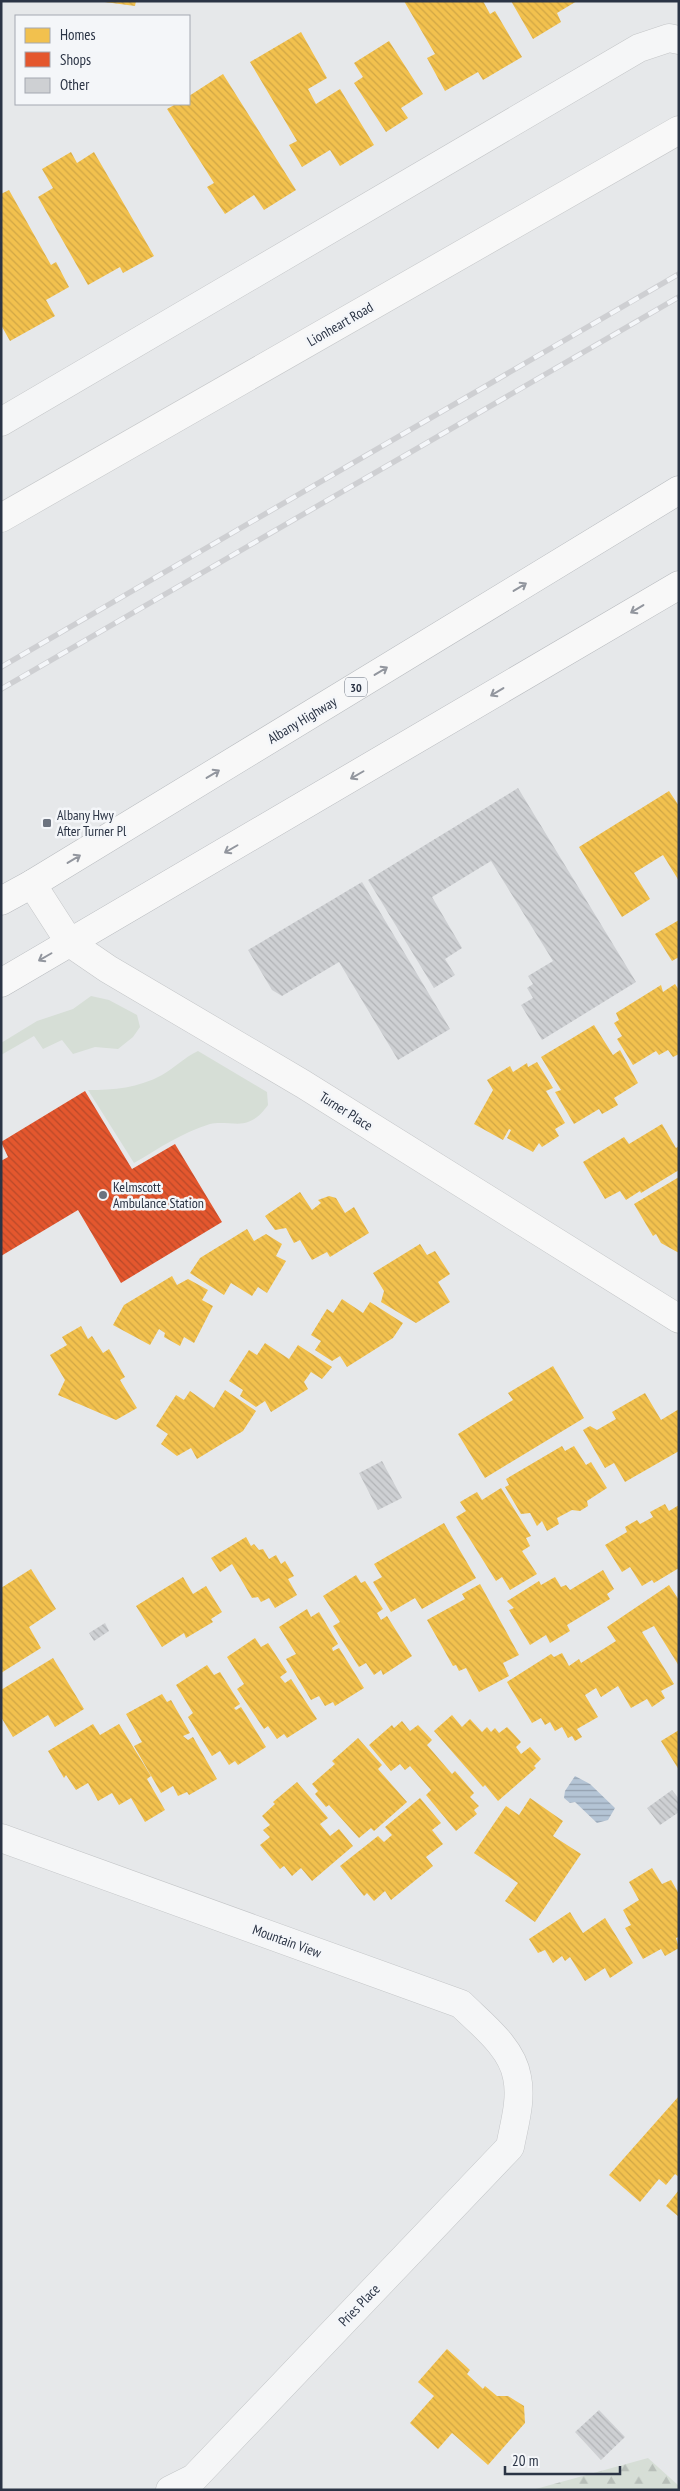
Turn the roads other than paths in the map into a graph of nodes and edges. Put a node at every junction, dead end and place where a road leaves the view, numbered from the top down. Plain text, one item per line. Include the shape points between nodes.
1 (679, 40) edge
2 (679, 130) edge
3 (1, 422) edge
4 (679, 490) edge
5 (1, 518) edge
6 (679, 585) edge
7 (32, 884) junction
8 (1, 901) edge
9 (70, 943) junction
10 (1, 983) edge
11 (679, 1319) edge
12 (1, 1838) edge
13 (518, 2102) joint
14 (170, 2490) edge

1 - 3 street via 669,38 639,48
2 - 5 main road, Lionheart Road
7 -> 4 main road, Albany Highway / 30
6 -> 9 main road
7 - 8 main road, Albany Highway / 30
7 - 9 main road, Turner Place
9 -> 10 main road
9 - 11 main road, Turner Place
12 - 13 street, Mountain View via 461,2004 508,2053 517,2076
13 - 14 street, Pries Place via 510,2147 194,2478

